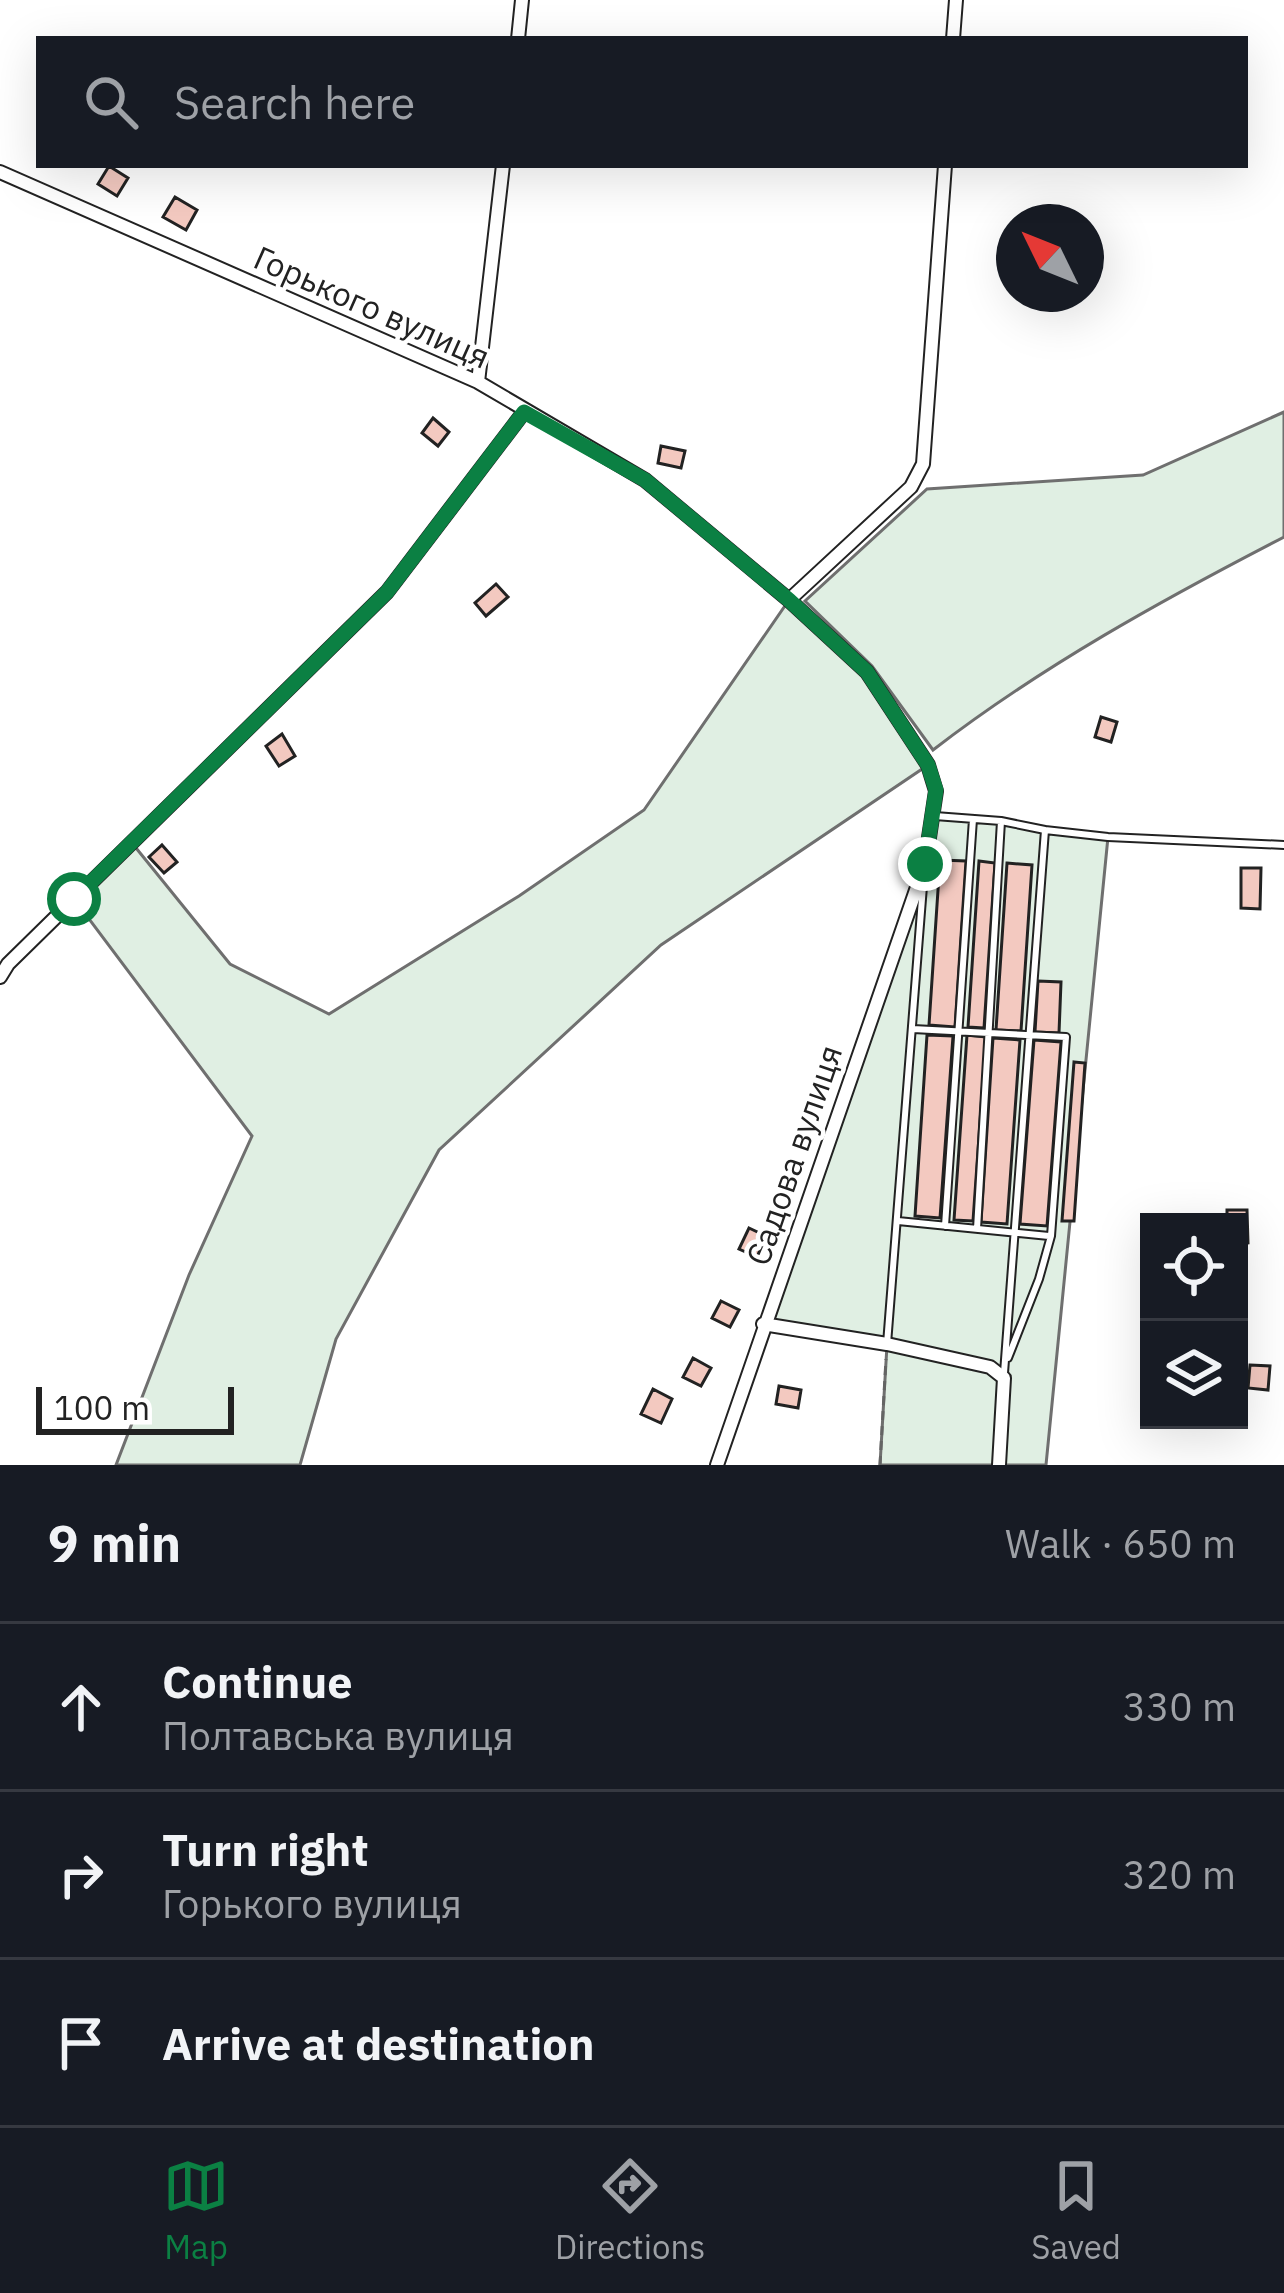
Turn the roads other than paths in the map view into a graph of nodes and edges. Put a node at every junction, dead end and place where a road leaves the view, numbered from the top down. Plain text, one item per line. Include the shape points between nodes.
1 (522, 0) edge
2 (956, 0) edge
3 (518, 36) edge
4 (953, 36) edge
5 (503, 168) edge
6 (945, 168) edge
7 (0, 172) edge
8 (478, 382) junction
9 (524, 412) junction
10 (789, 600) junction
11 (935, 816) junction
12 (973, 819) junction
13 (1001, 820) junction
14 (1045, 830) junction
15 (1284, 845) edge
16 (925, 864) junction
17 (0, 977) edge
18 (913, 1029) junction
19 (958, 1030) junction
20 (987, 1033) junction
21 (1027, 1037) junction
22 (898, 1221) junction
23 (945, 1226) junction
24 (976, 1228) junction
25 (1013, 1232) junction
26 (1051, 1236) junction
27 (763, 1324) junction
28 (887, 1344) junction
29 (1004, 1373) junction
30 (717, 1465) edge
31 (999, 1465) edge

1 - 3 street
2 - 4 street
5 - 8 street
6 - 10 street via 923,464 910,487
7 - 8 street, Горького вулиця
8 - 9 street, Горького вулиця
9 - 10 street, Горького вулиця via 645,480
9 - 17 street via 387,592
10 - 11 street, Горького вулиця via 867,672 928,765
11 - 12 lane
11 - 16 street, Горького вулиця
12 - 13 lane
12 - 19 lane
13 - 14 lane
13 - 20 lane
14 - 15 lane
14 - 21 lane
16 - 18 lane
16 - 27 street, Садова вулиця
18 - 19 lane
18 - 22 lane
19 - 20 lane
19 - 23 lane
20 - 21 lane
20 - 24 lane
21 - 25 lane
21 - 26 lane via 1066,1037
22 - 23 lane
22 - 28 lane
23 - 24 lane
24 - 25 lane
25 - 26 lane
25 - 29 lane
26 - 29 lane
27 - 28 street
27 - 30 street, Садова вулиця
28 - 29 street
29 - 31 street

